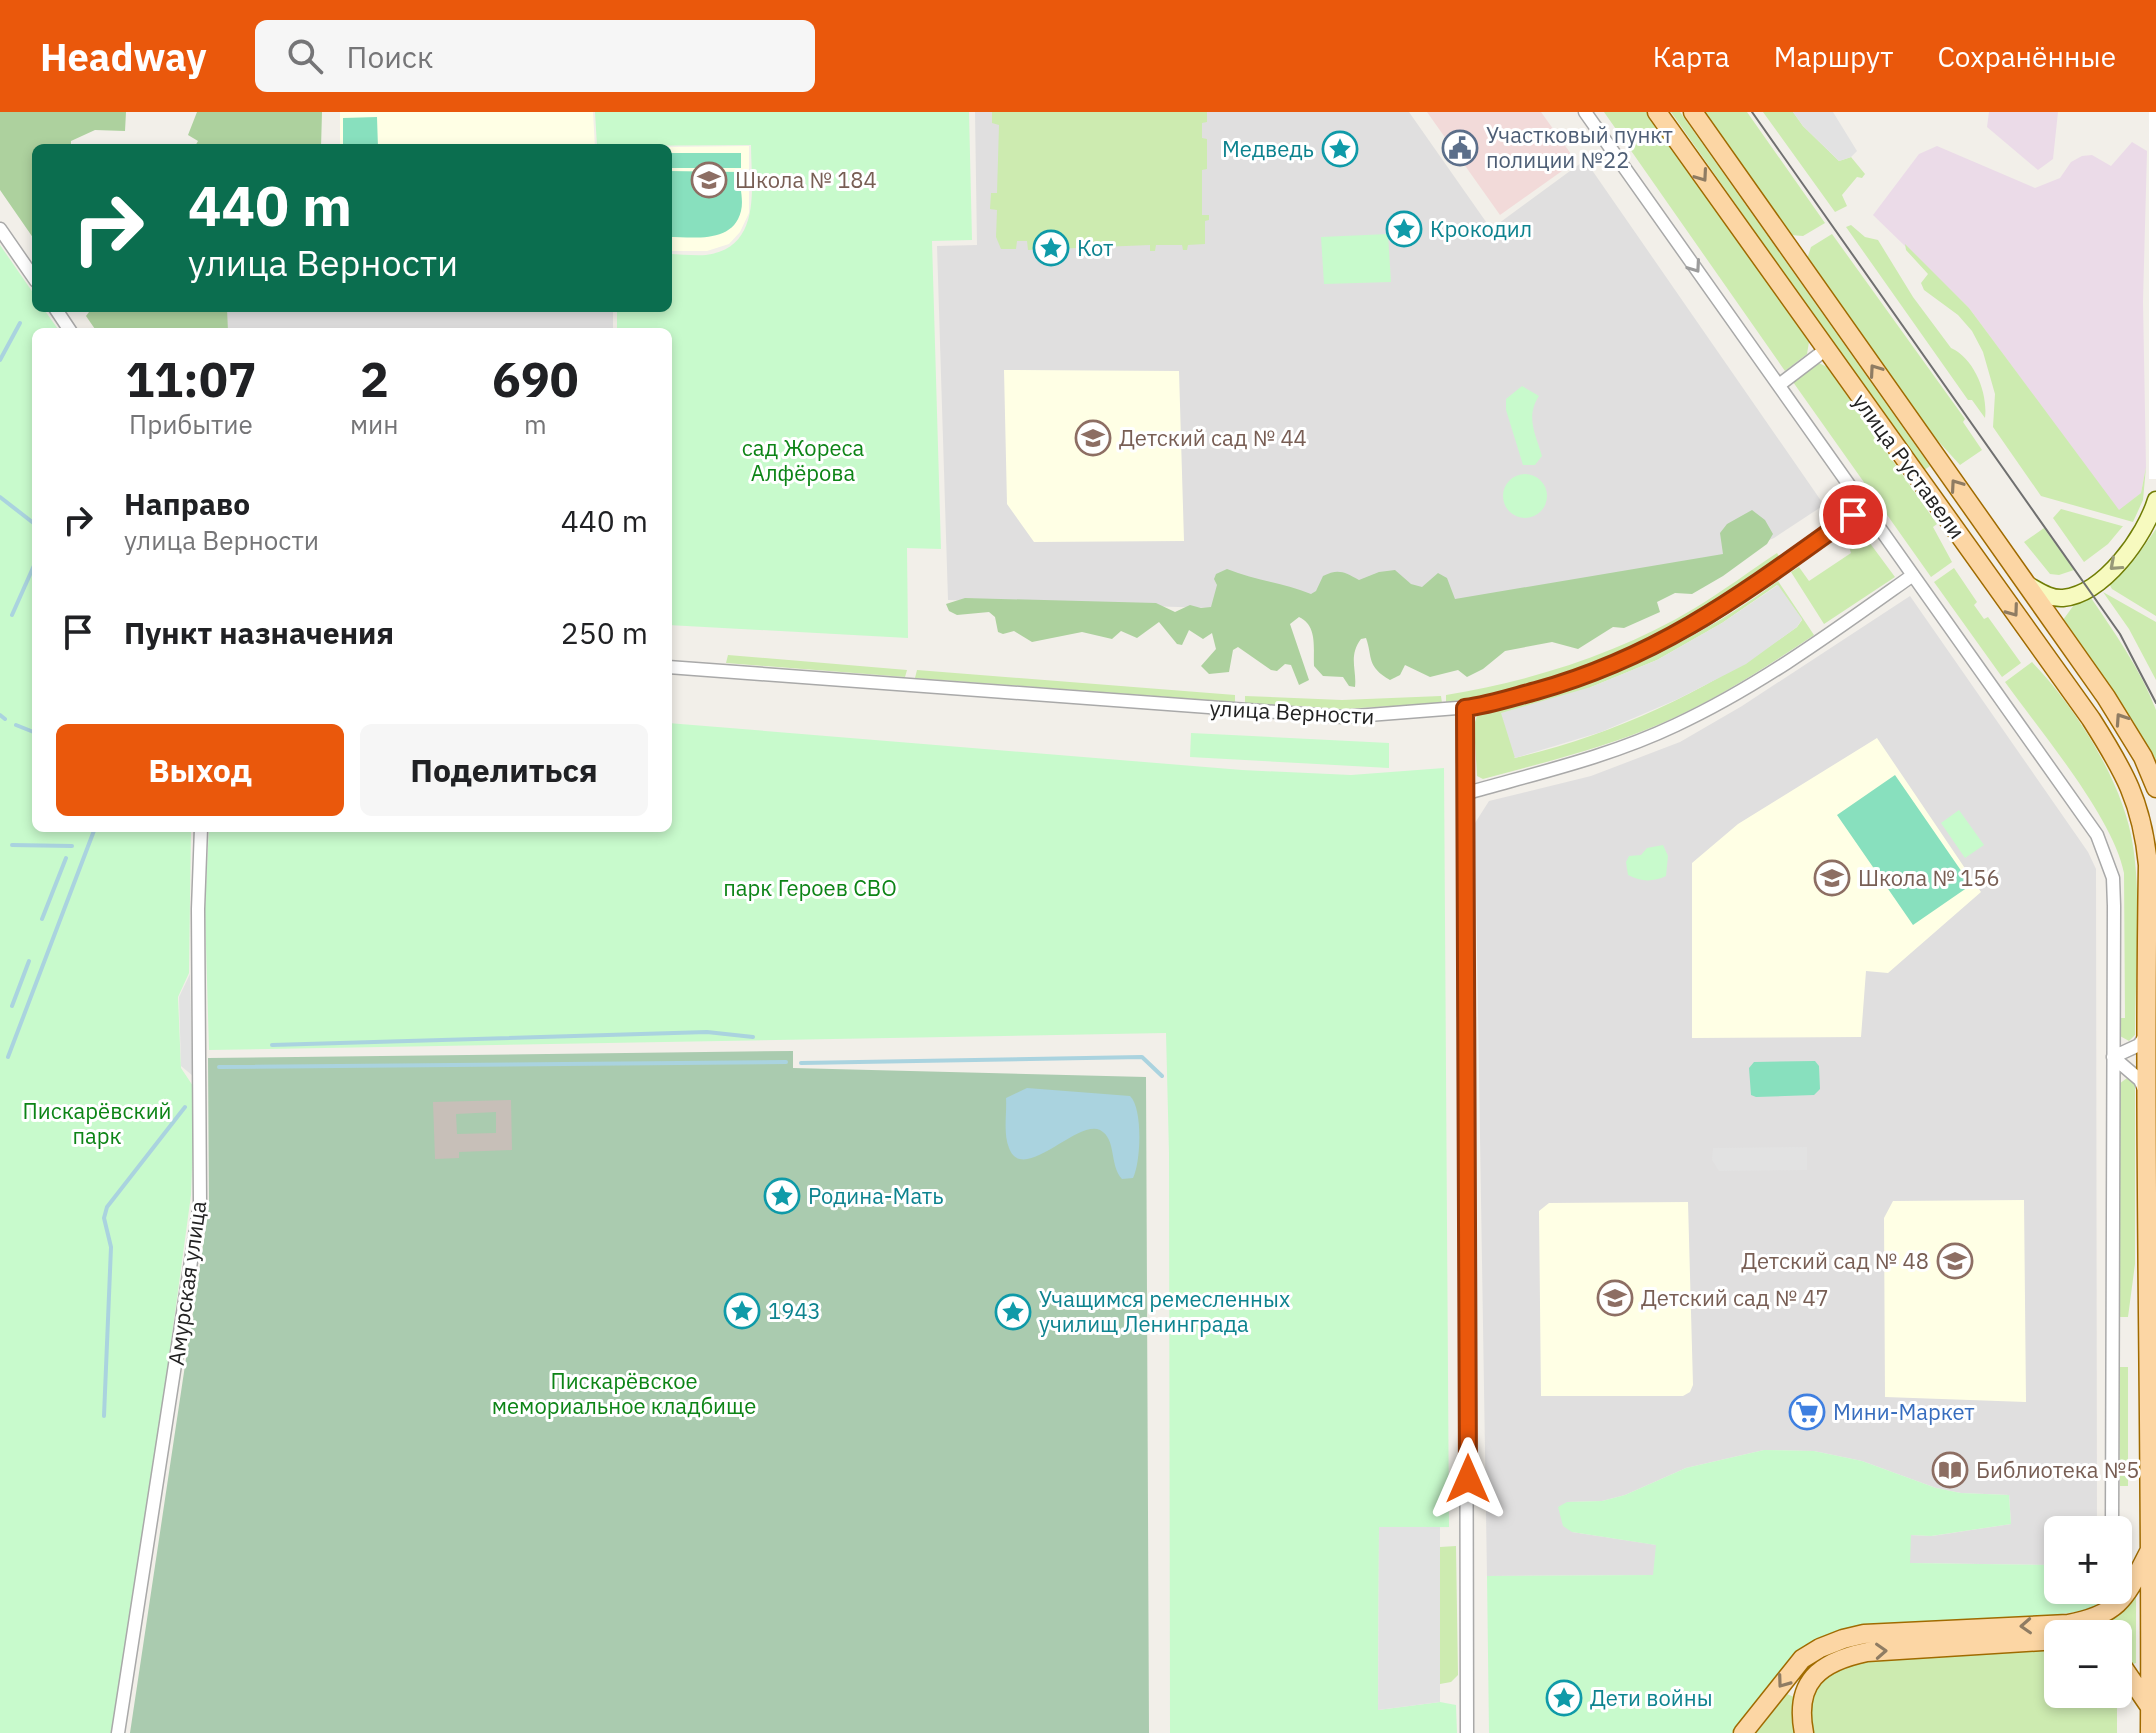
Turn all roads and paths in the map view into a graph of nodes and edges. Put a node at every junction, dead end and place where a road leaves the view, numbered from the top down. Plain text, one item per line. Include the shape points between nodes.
1 (1585, 112) edge
2 (1657, 112) edge
3 (1693, 112) edge
4 (0, 229) edge
5 (32, 275) edge
6 (1825, 350) junction
7 (1779, 385) junction
8 (2156, 500) edge
9 (1864, 507) junction
10 (1913, 575) junction
11 (2026, 584) junction
12 (672, 667) edge
13 (1465, 708) junction
14 (2156, 788) edge
15 (1467, 793) junction
16 (201, 832) edge
17 (2145, 1036) junction
18 (2113, 1057) junction
19 (2145, 1091) junction
20 (2112, 1516) edge
21 (2151, 1548) junction
22 (2044, 1641) edge
23 (2132, 1681) edge
24 (2150, 1707) junction
25 (118, 1733) edge
26 (1467, 1733) edge
27 (1743, 1733) edge
28 (1804, 1733) edge
29 (2150, 1733) edge

1 -> 7 street
2 -> 6 main road, улица Руставели
11 -> 3 main road, улица Руставели
4 - 5 street
6 - 7 street
6 -> 17 main road, улица Руставели via 2121,766 2144,828 2148,865
7 - 9 street
8 -> 11 main road via 2129,553 2089,587 2054,597
9 - 10 street
9 - 13 street, улица Верности via 1751,589 1661,644 1557,685
10 - 15 street via 1739,693 1675,726 1601,756
10 - 18 street via 2097,835 2110,865
14 -> 11 main road, улица Руставели via 2127,728
12 - 13 street, улица Верности via 1326,717
13 - 15 street
15 - 26 street
16 - 25 street, Амурская улица via 200,1203
17 - 18 street via 2139,1045
17 - 19 main road, улица Руставели
18 - 19 street
18 - 20 street
19 - 21 main road, улица Руставели
21 - 24 main road, улица Руставели
21 -> 27 main road via 2127,1593 2109,1612 2093,1619 1864,1634 1820,1648 1790,1672
28 -> 22 main road via 1800,1707 1806,1686 1815,1674 1845,1656
23 - 24 main road
24 - 29 main road, улица Руставели

